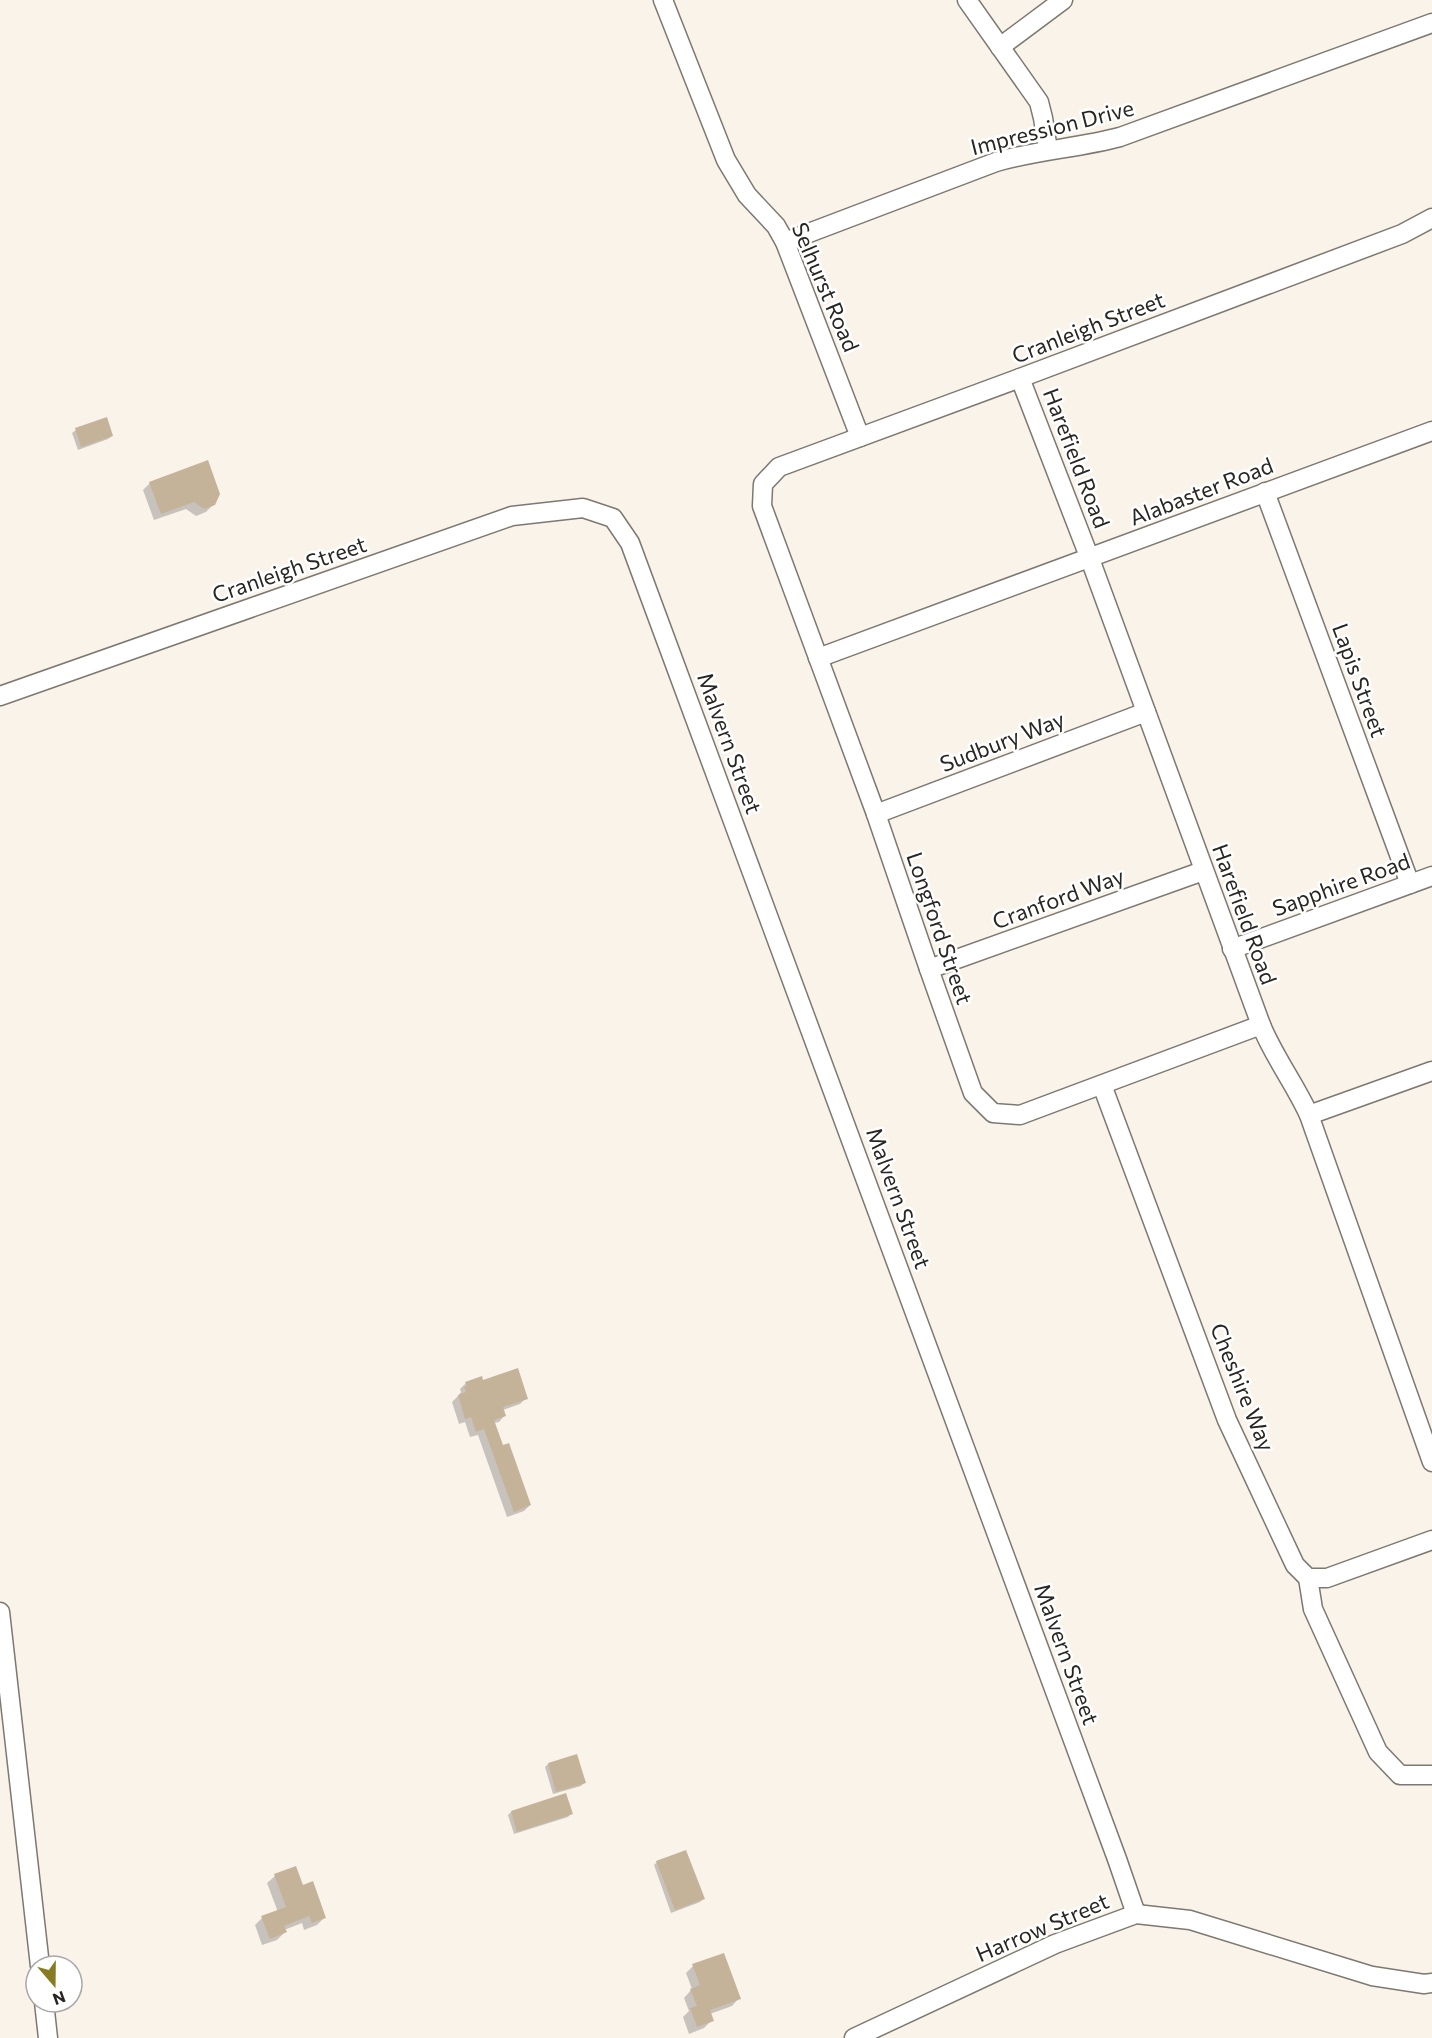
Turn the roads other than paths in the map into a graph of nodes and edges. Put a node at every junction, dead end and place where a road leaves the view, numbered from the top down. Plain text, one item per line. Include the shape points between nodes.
1 (663, 0) edge
2 (967, 0) edge
3 (1063, 0) edge
4 (1432, 23) edge
5 (1000, 47) junction
6 (1048, 150) junction
7 (1432, 218) edge
8 (785, 242) junction
9 (1020, 378) junction
10 (1432, 431) edge
11 (860, 437) junction
12 (763, 484) joint
13 (1265, 492) junction
14 (598, 513) joint
15 (1090, 559) junction
16 (818, 658) junction
17 (0, 696) edge
18 (1146, 712) junction
19 (876, 814) junction
20 (1203, 871) junction
21 (1432, 876) edge
22 (1410, 884) junction
23 (1232, 949) junction
24 (929, 969) junction
25 (1261, 1025) junction
26 (1432, 1071) edge
27 (1102, 1084) junction
28 (1309, 1115) junction
29 (1432, 1462) edge
30 (1432, 1540) edge
31 (1308, 1578) junction
32 (0, 1612) edge
33 (1432, 1775) edge
34 (1136, 1914) junction
35 (39, 1954) edge
36 (1432, 1983) edge
37 (45, 2014) edge
38 (48, 2038) edge
39 (854, 2038) edge

1 - 8 street, Selhurst Road via 726,160 747,195 776,226
2 - 5 street
3 - 5 street
4 - 6 street, Impression Drive via 1120,137
5 - 6 street via 1039,102
6 - 8 street, Impression Drive via 996,162
7 - 9 street, Cranleigh Street via 1402,234
8 - 11 street, Selhurst Road
9 - 11 street, Cranleigh Street
9 - 15 street, Harefield Road
10 - 13 street, Alabaster Road
11 - 12 street, Cranleigh Street via 779,467
12 - 16 street, Longford Street via 762,506
13 - 15 street, Alabaster Road
13 - 22 street, Lapis Street
14 - 17 street, Cranleigh Street via 583,508 512,516
14 - 34 street, Malvern Street via 613,518 630,543
15 - 16 street, Alabaster Road
15 - 18 street, Harefield Road
16 - 19 street, Longford Street
18 - 19 street, Sudbury Way
18 - 20 street, Harefield Road
19 - 24 street, Longford Street
20 - 23 street, Harefield Road
20 - 24 street, Cranford Way
21 - 22 street, Sapphire Road
22 - 23 street, Sapphire Road
23 - 25 street, Harefield Road
24 - 27 street, Longford Street via 973,1093 993,1113 1020,1115
25 - 27 street, Longford Street
25 - 28 street, Harefield Road
26 - 28 street
27 - 31 street, Cheshire Way via 1227,1420 1295,1565
28 - 29 street, Harefield Road
30 - 31 street via 1327,1578
31 - 33 street via 1313,1609 1378,1752 1400,1774
32 - 35 street
34 - 36 street, Harrow Street via 1190,1920 1372,1976
34 - 39 street, Harrow Street via 1055,1944
37 - 38 street

